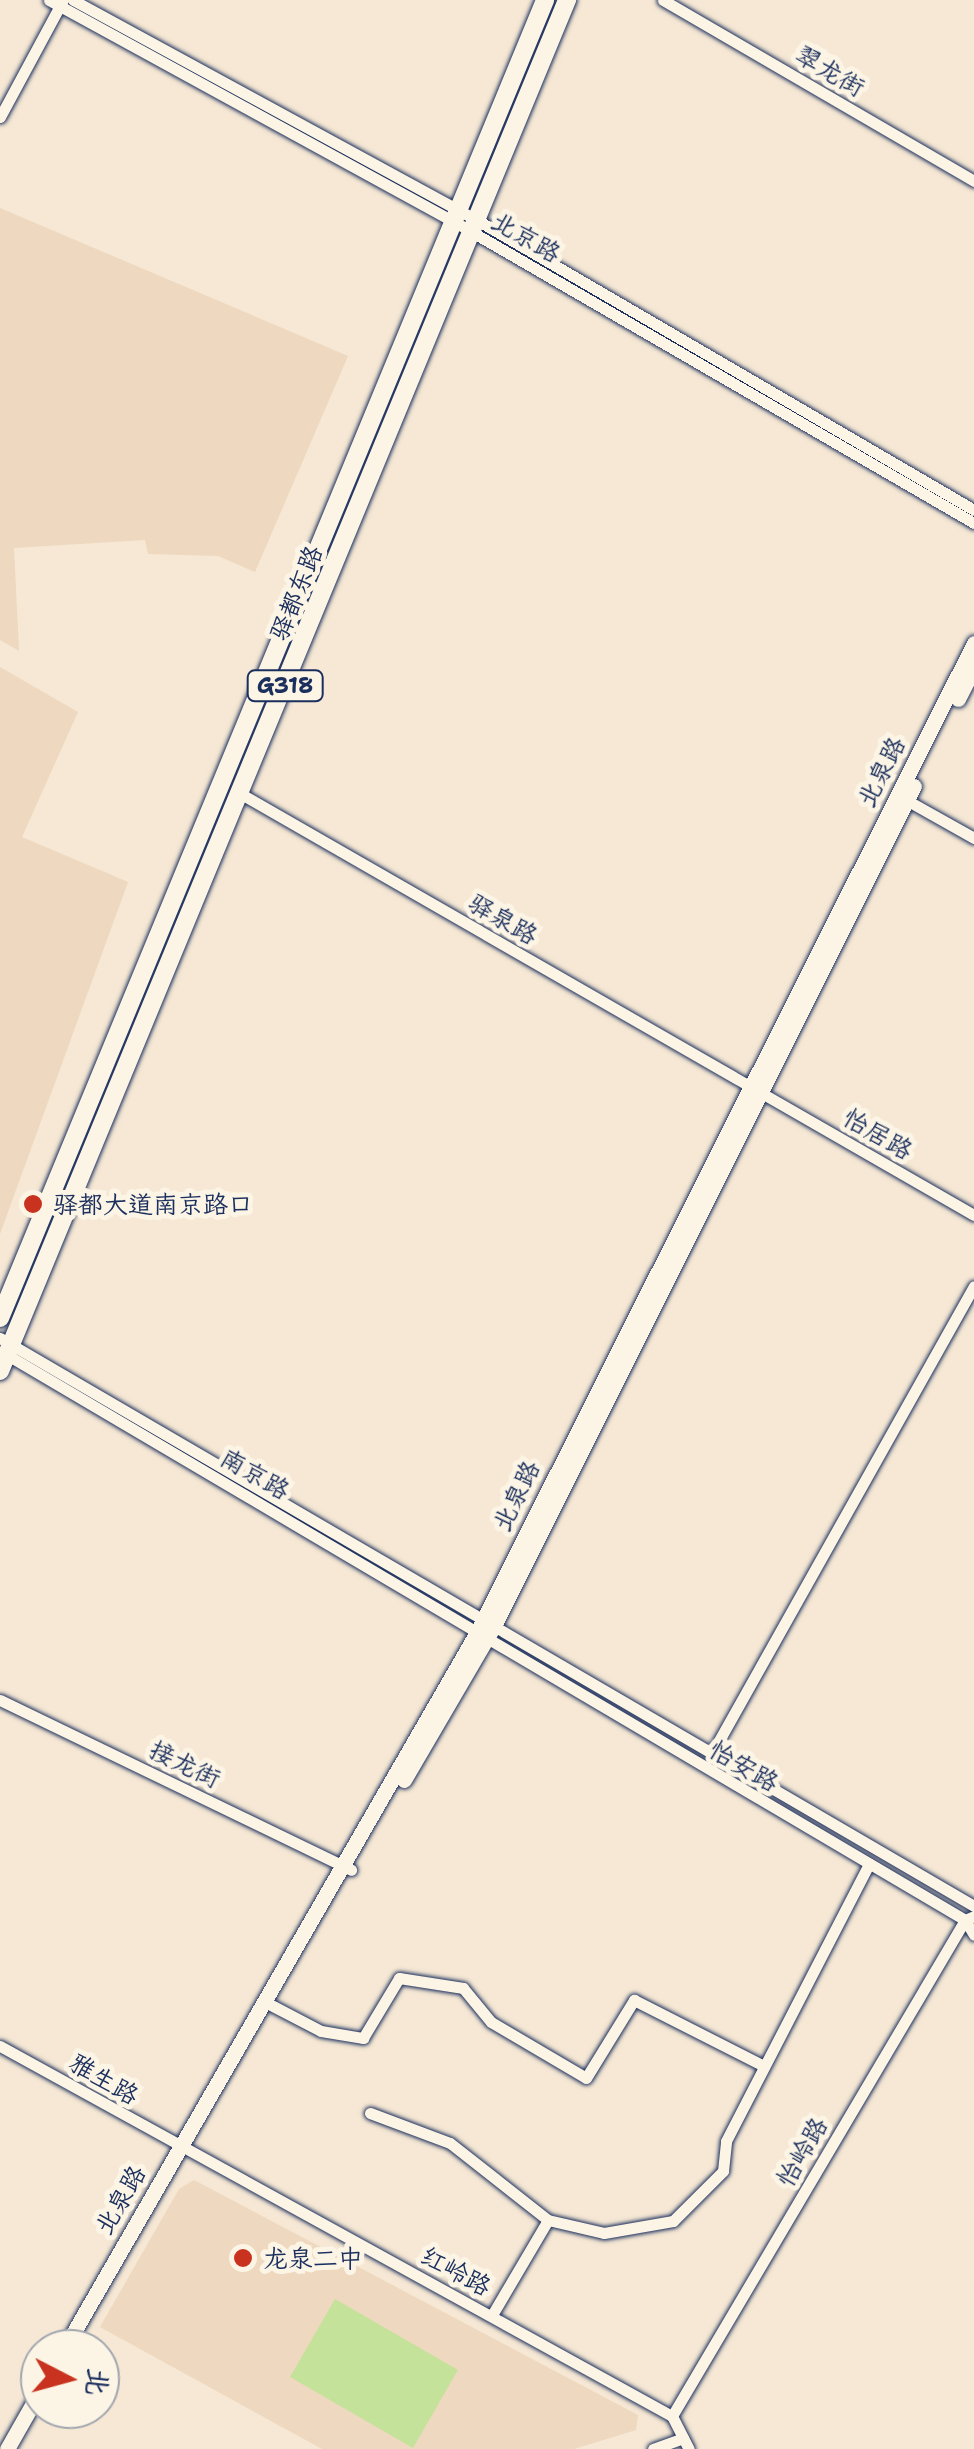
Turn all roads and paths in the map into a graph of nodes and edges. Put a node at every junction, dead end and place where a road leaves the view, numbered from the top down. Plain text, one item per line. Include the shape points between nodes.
1 (544, 0) edge
2 (568, 0) edge
3 (663, 0) edge
4 (62, 2) edge
5 (0, 117) edge
6 (974, 181) edge
7 (455, 216) junction
8 (474, 226) junction
9 (974, 510) edge
10 (974, 523) edge
11 (974, 644) edge
12 (974, 667) edge
13 (232, 789) junction
14 (902, 798) junction
15 (974, 838) edge
16 (754, 1090) junction
17 (974, 1215) edge
18 (974, 1286) edge
19 (0, 1318) edge
20 (4, 1352) edge
21 (485, 1630) junction
22 (0, 1700) edge
23 (712, 1753) junction
24 (870, 1864) junction
25 (347, 1867) junction
26 (974, 1906) edge
27 (969, 1918) edge
28 (974, 1935) edge
29 (272, 2005) junction
30 (0, 2046) edge
31 (764, 2066) junction
32 (370, 2113) dead end
33 (182, 2150) junction
34 (548, 2220) junction
35 (492, 2315) junction
36 (76, 2329) edge
37 (83, 2329) edge
38 (672, 2416) junction
39 (686, 2444) edge
40 (652, 2449) edge

1 - 7 highway, 驿都东路 / G318
2 - 8 highway, 驿都东路 / G318
3 - 6 street, 翠龙街
4 - 5 street
4 - 7 street, 北京路
7 - 8 street, 北京路
7 - 13 highway, 驿都东路 / G318
8 - 9 street, 北京路
8 - 10 street, 北京路
8 - 13 highway, 驿都东路 / G318
11 - 14 main road, 北泉路
12 - 14 main road, 北泉路
13 - 16 street, 驿泉路
13 - 19 highway, 驿都东路 / G318
13 - 20 highway, 驿都东路 / G318
14 - 15 street
14 - 16 main road, 北泉路
16 - 17 street, 怡居路
16 - 21 main road, 北泉路
18 - 23 street
20 - 21 street, 南京路
21 - 23 street, 怡安路
21 - 24 street, 怡安路
21 - 25 main road, 北泉路
22 - 25 street, 接龙街
23 - 26 street, 怡安路
24 - 27 street, 怡安路
24 - 31 street
25 - 29 main road, 北泉路
25 - 33 main road, 北泉路
27 - 28 street, 怡安路
27 - 38 street, 怡岭路
29 - 31 street via 320,2031 363,2038 399,1978 463,1988 491,2022 586,2078 634,2000
29 - 33 main road, 北泉路
30 - 33 street, 雅生路
31 - 34 street via 726,2141 723,2170 673,2220 604,2233
32 - 34 street via 450,2143
33 - 35 street, 红岭路
33 - 36 main road, 北泉路
33 - 37 main road, 北泉路
34 - 35 street
35 - 38 street, 红岭路
38 - 39 street
39 - 40 street

